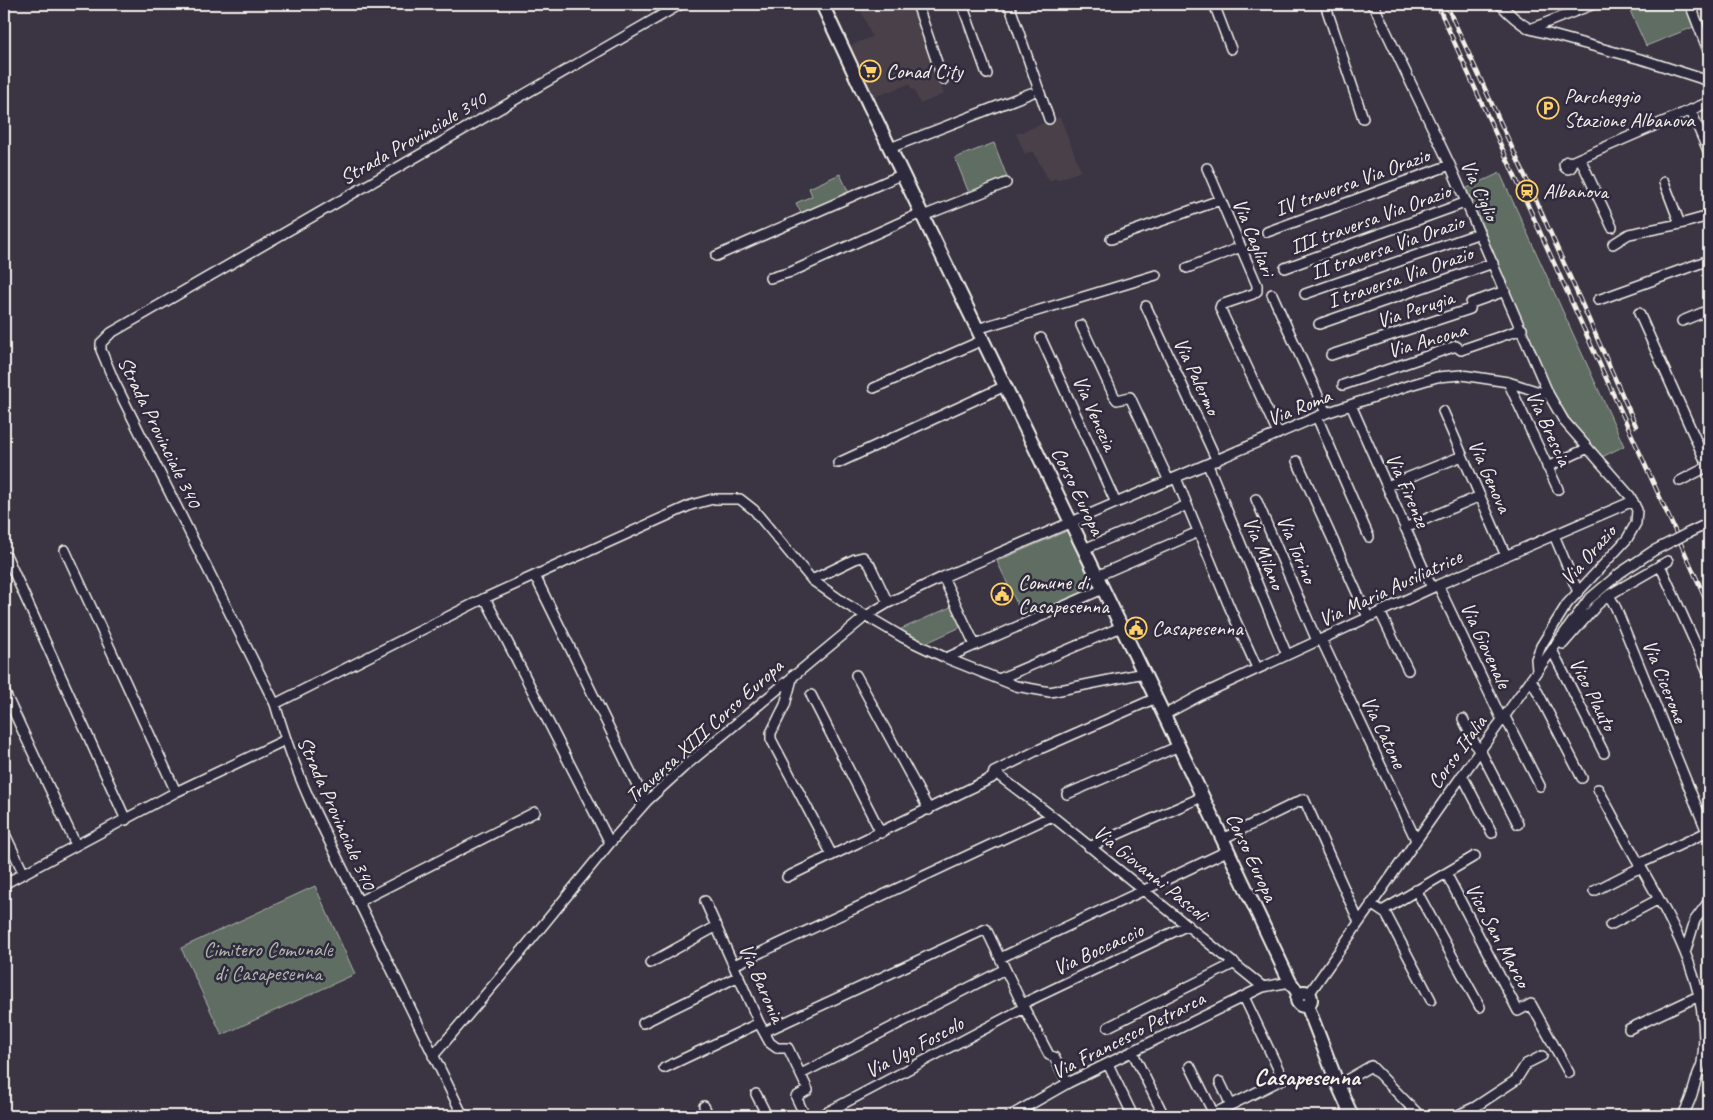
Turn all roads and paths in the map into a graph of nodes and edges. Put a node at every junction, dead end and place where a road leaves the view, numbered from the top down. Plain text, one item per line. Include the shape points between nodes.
1 (681, 4) edge
2 (822, 4) edge
3 (917, 4) edge
4 (962, 4) edge
5 (1009, 4) edge
6 (1214, 4) edge
7 (1325, 4) edge
8 (1371, 4) edge
9 (1500, 4) edge
10 (1594, 4) edge
11 (1700, 4) edge
12 (1691, 6) edge
13 (1530, 29) junction
14 (1707, 38) edge
15 (1231, 49) dead end
16 (1709, 53) edge
17 (987, 74) dead end
18 (943, 80) dead end
19 (1709, 81) edge
20 (1031, 93) dead end
21 (1709, 102) edge
22 (1691, 111) junction
23 (1363, 118) dead end
24 (1049, 119) dead end
25 (890, 148) junction
26 (1709, 153) edge
27 (1580, 158) junction
28 (1571, 162) dead end
29 (1450, 165) junction
30 (1207, 168) dead end
31 (903, 174) junction
32 (1006, 182) dead end
33 (1664, 182) dead end
34 (1220, 200) junction
35 (1466, 202) junction
36 (922, 214) junction
37 (1709, 216) edge
38 (1680, 224) junction
39 (1612, 227) dead end
40 (1267, 232) dead end
41 (1480, 233) junction
42 (1111, 239) dead end
43 (1613, 244) dead end
44 (1241, 248) junction
45 (716, 256) dead end
46 (1709, 260) edge
47 (1493, 263) junction
48 (1187, 268) dead end
49 (1285, 268) dead end
50 (1156, 275) dead end
51 (770, 278) dead end
52 (1505, 290) junction
53 (1272, 294) dead end
54 (1305, 294) dead end
55 (1598, 300) dead end
56 (1146, 306) dead end
57 (1709, 310) edge
58 (1639, 313) dead end
59 (1682, 321) dead end
60 (1319, 324) dead end
61 (1081, 325) dead end
62 (1522, 329) junction
63 (980, 335) junction
64 (1041, 338) dead end
65 (1330, 355) dead end
66 (1508, 382) junction
67 (1343, 385) dead end
68 (1005, 386) junction
69 (874, 388) dead end
70 (1549, 395) junction
71 (1351, 405) junction
72 (1442, 411) dead end
73 (1321, 415) junction
74 (1278, 434) junction
75 (1588, 448) junction
76 (1462, 456) junction
77 (1297, 461) dead end
78 (1212, 462) junction
79 (838, 463) dead end
80 (1548, 467) junction
81 (1708, 467) edge
82 (1172, 480) junction
83 (1680, 481) dead end
84 (1387, 486) junction
85 (1558, 489) dead end
86 (1480, 496) junction
87 (1256, 499) dead end
88 (1633, 501) junction
89 (1116, 503) junction
90 (1187, 505) junction
91 (1070, 522) junction
92 (1709, 523) edge
93 (1405, 528) junction
94 (1198, 532) junction
95 (1554, 535) junction
96 (1369, 537) dead end
97 (1084, 549) junction
98 (65, 550) dead end
99 (1506, 556) junction
100 (7, 557) dead end
101 (535, 576) junction
102 (1096, 576) junction
103 (943, 577) junction
104 (812, 580) junction
105 (1435, 586) junction
106 (1103, 589) junction
107 (1578, 592) junction
108 (1609, 595) junction
109 (485, 598) junction
110 (888, 603) junction
111 (1380, 612) junction
112 (866, 616) junction
113 (1368, 618) junction
114 (1121, 627) junction
115 (1319, 640) junction
116 (975, 645) junction
117 (1553, 649) junction
118 (1287, 655) junction
119 (946, 658) junction
120 (1258, 668) junction
121 (1408, 670) dead end
122 (1537, 670) junction
123 (1144, 673) junction
124 (1709, 674) edge
125 (793, 675) junction
126 (856, 675) dead end
127 (999, 679) junction
128 (1531, 679) junction
129 (4, 691) edge
130 (811, 695) dead end
131 (1156, 698) junction
132 (275, 704) junction
133 (1164, 715) junction
134 (1503, 718) junction
135 (1463, 719) dead end
136 (285, 739) junction
137 (1179, 746) junction
138 (1480, 751) junction
139 (1604, 753) dead end
140 (994, 772) junction
141 (1462, 775) junction
142 (1582, 778) dead end
143 (1540, 786) dead end
144 (1598, 789) dead end
145 (176, 792) junction
146 (1067, 794) dead end
147 (1202, 797) junction
148 (647, 801) junction
149 (929, 810) junction
150 (535, 812) dead end
151 (1052, 816) junction
152 (126, 820) junction
153 (1518, 824) dead end
154 (4, 832) edge
155 (881, 833) junction
156 (1492, 833) dead end
157 (1708, 835) edge
158 (1222, 839) junction
159 (1416, 840) junction
160 (610, 843) junction
161 (76, 845) junction
162 (1089, 846) junction
163 (1227, 851) junction
164 (832, 855) junction
165 (1475, 856) dead end
166 (1640, 866) junction
167 (1446, 873) junction
168 (24, 874) junction
169 (787, 877) dead end
170 (4, 884) edge
171 (1143, 890) junction
172 (1416, 890) junction
173 (1594, 891) dead end
174 (1659, 899) junction
175 (705, 901) dead end
176 (1709, 901) edge
177 (358, 902) junction
178 (1371, 904) junction
179 (1382, 911) junction
180 (1359, 922) junction
181 (1188, 925) junction
182 (1610, 925) dead end
183 (717, 926) junction
184 (1686, 950) junction
185 (1000, 958) junction
186 (650, 963) dead end
187 (1234, 963) junction
188 (734, 965) junction
189 (1005, 969) junction
190 (739, 976) junction
191 (1290, 982) junction
192 (1263, 986) junction
193 (1703, 994) junction
194 (1244, 997) junction
195 (1305, 998) junction
196 (1431, 1000) dead end
197 (1023, 1006) junction
198 (1480, 1007) dead end
199 (643, 1023) dead end
200 (759, 1023) junction
201 (1108, 1027) dead end
202 (1629, 1030) dead end
203 (764, 1032) junction
204 (1132, 1051) junction
205 (433, 1056) junction
206 (1542, 1056) dead end
207 (1706, 1057) edge
208 (1108, 1064) junction
209 (1190, 1066) dead end
210 (664, 1068) dead end
211 (1569, 1073) dead end
212 (801, 1074) junction
213 (1220, 1082) dead end
214 (1068, 1083) junction
215 (1338, 1085) junction
216 (756, 1094) dead end
217 (1231, 1105) junction
218 (704, 1106) dead end
219 (1025, 1108) junction
220 (463, 1116) edge
221 (709, 1116) edge
222 (767, 1116) edge
223 (805, 1116) edge
224 (820, 1116) edge
225 (1010, 1116) edge
226 (1030, 1116) edge
227 (1133, 1116) edge
228 (1164, 1116) edge
229 (1352, 1116) edge
230 (1420, 1116) edge
231 (1456, 1116) edge
232 (1682, 1116) edge

1 - 132 street, Strada Provinciale 340 via 111,333 102,343 103,356 114,381
2 - 25 street, Corso Europa
3 - 18 street
4 - 17 street
5 - 24 street
6 - 15 street
7 - 23 street
8 - 29 street, Via Ciglio
9 - 13 street via 1510,16
10 - 13 street
11 - 12 street
12 - 14 street
13 - 19 street
14 - 16 street
20 - 25 street
21 - 22 street
22 - 26 street
22 - 27 street
25 - 31 street, Corso Europa
27 - 28 street
27 - 39 street
29 - 35 street, Via Ciglio
29 - 40 street, IV traversa Via Orazio
30 - 34 street, Via Cagliari
31 - 36 street, Corso Europa
31 - 45 street
32 - 36 street
33 - 38 street
34 - 42 street
34 - 44 street, Via Cagliari
35 - 41 street, Via Ciglio
35 - 49 street, III traversa Via Orazio
36 - 51 street via 791,272
36 - 63 street, Corso Europa
37 - 38 street
38 - 43 street via 1629,234
41 - 47 street, Via Ciglio
41 - 54 street, II traversa Via Orazio
44 - 48 street
44 - 74 street, Via Cagliari via 1257,291 1220,308
46 - 55 street
47 - 52 street, Via Ciglio
47 - 60 street, I traversa Via Orazio
50 - 63 street
52 - 62 street, Via Ciglio
52 - 65 street, Via Perugia via 1471,303 1470,309
53 - 73 street
56 - 78 street, Via Palermo
57 - 59 street
58 - 81 street
61 - 82 street via 1114,396 1117,400 1130,396
62 - 67 street, Via Ancona via 1461,350 1456,346
62 - 70 street, Via Ciglio
63 - 68 street, Corso Europa
63 - 69 street
64 - 89 street, Via Venezia
66 - 70 street, Via Roma
66 - 71 street, Via Roma via 1462,375 1437,377
66 - 80 street, Via Brescia
68 - 79 street
68 - 91 street, Corso Europa
70 - 75 street via 1564,421
71 - 73 street, Via Roma
71 - 84 street, Via Firenze
72 - 76 street, Via Genova
73 - 74 street, Via Roma
73 - 96 street
74 - 78 street, Via Roma
75 - 80 street
75 - 88 street
76 - 84 street
76 - 86 street, Via Genova
77 - 113 street
78 - 82 street, Via Roma
78 - 118 street, Via Milano
80 - 85 street, Via Brescia
81 - 83 street
82 - 89 street, Via Roma
82 - 90 street
84 - 93 street, Via Firenze
86 - 93 street
86 - 99 street, Via Genova
87 - 115 street, Via Torino
88 - 95 street, Via Maria Ausiliatrice
88 - 107 street, Via Orazio via 1637,510 1632,531
89 - 91 street, Via Roma
90 - 94 street
90 - 97 street
91 - 97 street, Corso Europa
91 - 103 street, Traversa XIII Corso Europa
92 - 117 street, Corso Italia, bridge via 1620,572 1588,600
93 - 105 street, Via Firenze
94 - 102 street
94 - 120 street
95 - 99 street, Via Maria Ausiliatrice
95 - 107 street
97 - 102 street, Corso Europa
98 - 145 street
99 - 105 street, Via Maria Ausiliatrice
100 - 152 street
101 - 104 street via 691,505 713,499 740,499 754,510
101 - 109 street
101 - 148 street
102 - 106 street, Corso Europa
103 - 110 street, Traversa XIII Corso Europa
103 - 116 street
104 - 110 street via 863,557
104 - 112 street
105 - 111 street, Via Maria Ausiliatrice
105 - 134 street, Via Giovenale
106 - 114 street, Corso Europa
106 - 116 street
107 - 122 street, Via Orazio via 1541,646 1536,659
108 - 117 street via 1560,646
108 - 124 street via 1664,563
108 - 157 street, Via Cicerone
109 - 132 street
109 - 160 street
110 - 112 street, Traversa XIII Corso Europa
111 - 113 street, Via Maria Ausiliatrice
111 - 121 street
112 - 119 street
112 - 125 street, Traversa XIII Corso Europa
113 - 115 street, Via Maria Ausiliatrice
114 - 123 street, Corso Europa
114 - 127 street
115 - 118 street, Via Maria Ausiliatrice
115 - 159 street, Via Catone
116 - 119 street
117 - 122 street, Corso Italia
117 - 139 street, Vico Plauto
118 - 120 street, Via Maria Ausiliatrice
119 - 127 street
120 - 133 street, Via Maria Ausiliatrice
122 - 128 street, Corso Italia
123 - 127 street via 1050,692 1016,686
123 - 131 street, Corso Europa
125 - 148 street, Traversa XIII Corso Europa
125 - 164 street via 771,739
126 - 149 street
128 - 134 street, Corso Italia
128 - 142 street
129 - 161 street
130 - 155 street
131 - 133 street, Corso Europa
131 - 140 street
132 - 136 street, Strada Provinciale 340
133 - 137 street, Corso Europa
134 - 138 street, Corso Italia
134 - 143 street, Via Giovenale
135 - 138 street
136 - 145 street
136 - 177 street, Strada Provinciale 340 via 300,779
137 - 146 street
137 - 147 street, Corso Europa
138 - 141 street, Corso Italia
138 - 153 street
140 - 149 street via 992,778
140 - 151 street, Via Giovanni Pascoli
141 - 156 street
141 - 159 street, Corso Italia
144 - 166 street
145 - 152 street
147 - 158 street, Corso Europa
147 - 162 street
148 - 160 street, Traversa XIII Corso Europa
149 - 155 street
150 - 177 street
151 - 162 street, Via Giovanni Pascoli
151 - 188 street
152 - 161 street
154 - 168 street
155 - 164 street
157 - 166 street
158 - 163 street, Corso Europa
158 - 180 street via 1304,799
159 - 178 street, Corso Italia
160 - 205 street, Traversa XIII Corso Europa
161 - 168 street
162 - 171 street, Via Giovanni Pascoli
163 - 171 street
163 - 191 street, Corso Europa
164 - 169 street
165 - 167 street
166 - 173 street
166 - 174 street
167 - 172 street
167 - 211 street, Vico San Marco via 1518,1011 1531,1004
168 - 170 street
171 - 181 street, Via Giovanni Pascoli
171 - 185 street
172 - 179 street
172 - 198 street
174 - 182 street
174 - 184 street
175 - 183 street, Via Baronia
176 - 184 street via 1695,920
177 - 205 street, Strada Provinciale 340
178 - 179 street
178 - 180 street, Corso Italia
179 - 196 street
180 - 195 street, Corso Italia
181 - 187 street, Via Giovanni Pascoli
181 - 197 street, Via Boccaccio
183 - 186 street
183 - 188 street, Via Baronia
184 - 193 street
185 - 189 street
185 - 203 street via 986,928
187 - 192 street, Via Giovanni Pascoli
187 - 201 street
188 - 190 street, Via Baronia
189 - 197 street
189 - 212 street
190 - 199 street
190 - 200 street, Via Baronia
191 - 192 street
191 - 195 street, Corso Europa
192 - 194 street, Via Francesco Petrarca
193 - 202 street
193 - 207 street
194 - 204 street, Via Francesco Petrarca
194 - 217 street via 1283,1079
195 - 215 street, Corso Europa
197 - 214 street via 1048,1055 1054,1057
197 - 224 street, Via Ugo Foscolo
200 - 203 street, Via Baronia
200 - 210 street
203 - 212 street, Via Baronia via 777,1048 788,1048
204 - 208 street, Via Francesco Petrarca
204 - 228 street
205 - 220 street, Strada Provinciale 340
206 - 231 street via 1526,1064 1516,1080
207 - 232 street
208 - 214 street, Via Francesco Petrarca
208 - 227 street
209 - 217 street via 1212,1112
212 - 223 street, Via Baronia via 808,1090 796,1097
213 - 217 street
214 - 219 street, Via Francesco Petrarca
215 - 229 street, Corso Europa
215 - 230 street via 1371,1066
216 - 222 street
218 - 221 street
219 - 225 street, Via Francesco Petrarca
219 - 226 street

